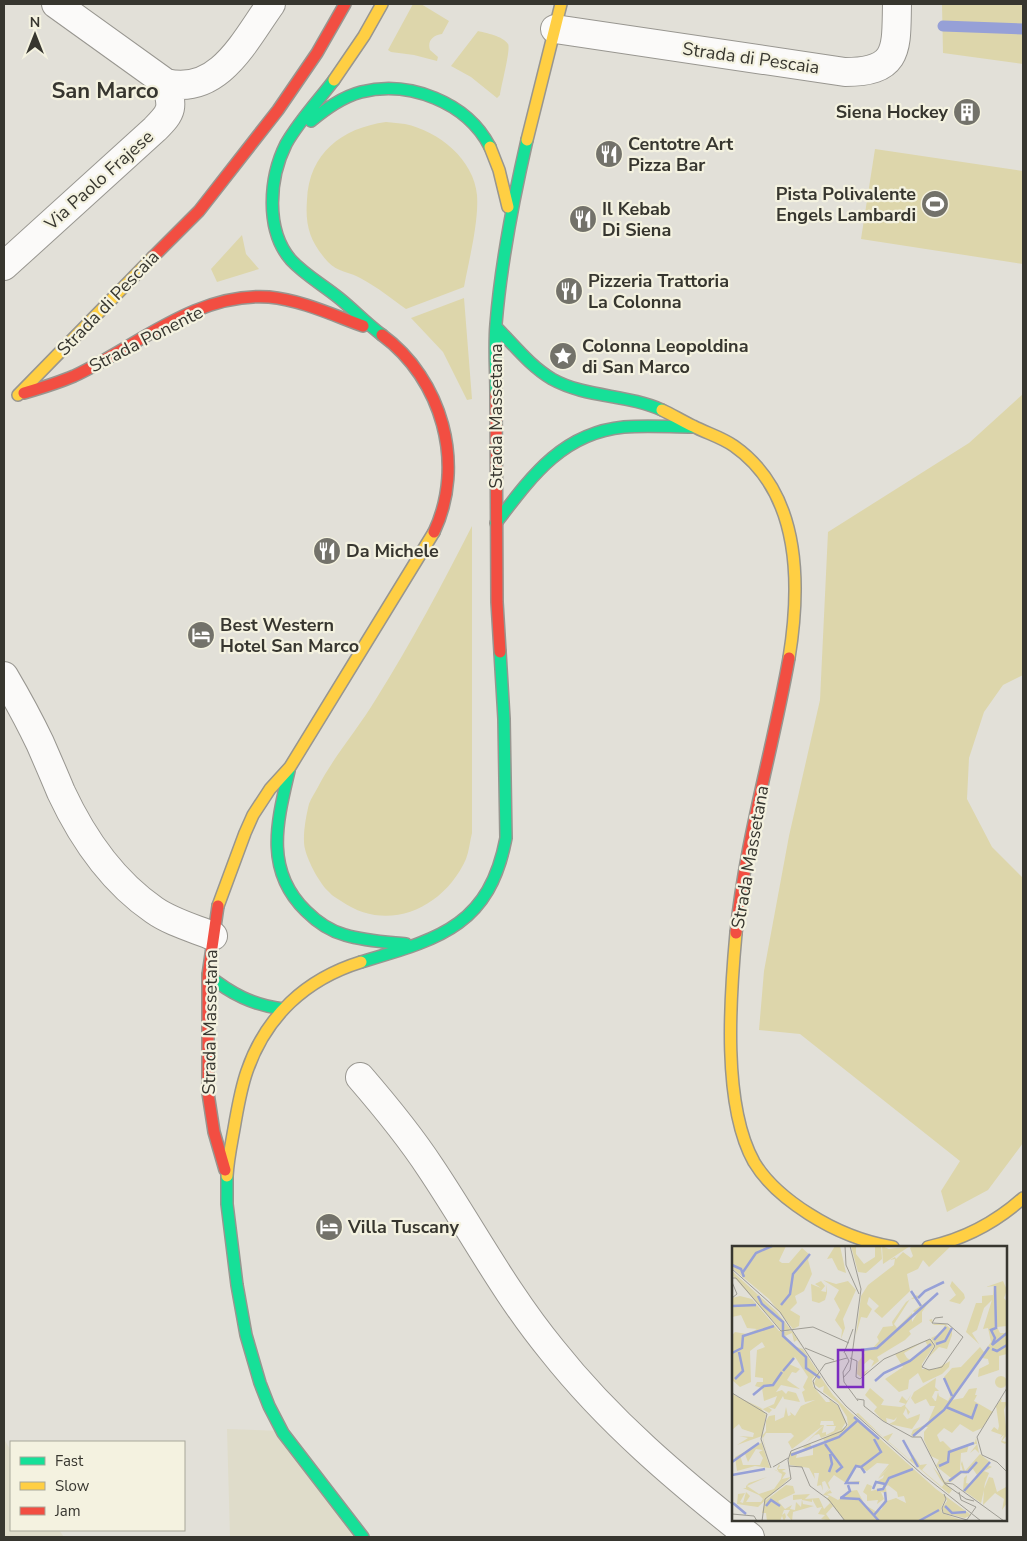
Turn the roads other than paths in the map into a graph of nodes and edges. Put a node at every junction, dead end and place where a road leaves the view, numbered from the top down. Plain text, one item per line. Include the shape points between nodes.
1 (56, 4) edge
2 (271, 4) edge
3 (345, 4) edge
4 (382, 4) edge
5 (897, 4) edge
6 (558, 16) edge
7 (166, 83) junction
8 (286, 143) junction
9 (271, 154) dead end
10 (235, 182) dead end
11 (199, 211) junction
12 (510, 218) junction
13 (4, 266) edge
14 (496, 327) junction
15 (378, 331) junction
16 (18, 395) junction
17 (5, 400) dead end
18 (694, 427) junction
19 (496, 523) junction
20 (4, 676) edge
21 (290, 767) junction
22 (212, 936) junction
23 (419, 945) junction
24 (208, 975) junction
25 (283, 1010) junction
26 (360, 1077) dead end
27 (226, 1174) junction
28 (1023, 1198) edge
29 (889, 1246) edge
30 (932, 1246) edge
31 (363, 1537) edge
32 (750, 1537) edge

1 - 7 street
2 - 7 street via 218,73 187,85
3 - 11 main road, Strada di Pescaia via 317,53 282,103
4 - 8 main road, Strada di Pescaia via 352,54
5 - 6 street, Strada di Pescaia via 895,48 889,60 877,68 860,72 846,72
6 - 12 main road, Strada di Pescaia
7 - 13 street, Via Paolo Frajese via 171,101 167,117
8 - 9 main road, Strada di Pescaia
8 - 12 main road, Strada di Pescaia via 329,106 362,92 398,89 431,96 462,113 482,133 499,166
8 - 15 main road, Strada di Pescaia via 278,165 273,209 283,248 294,263
10 - 11 main road, Strada di Pescaia
11 - 16 main road, Strada di Pescaia
12 - 14 main road, Strada di Pescaia
14 - 18 main road, Strada Massetana via 534,365 552,378 581,390 662,409
14 - 19 main road, Strada Massetana
15 - 16 main road, Strada Ponente via 296,303 269,297 247,297 205,308 172,322 73,376
15 - 21 main road, Strada Massetana via 403,352 436,402 449,448 448,482 432,537
16 - 17 main road, Strada Ponente
18 - 19 main road, Strada Massetana via 618,427 581,437 548,460
18 - 29 main road, Strada Massetana via 727,441 770,483 785,517 796,581 793,633 738,915 731,1027 739,1126 751,1157 787,1200 839,1231
19 - 23 main road, Strada Massetana via 504,719 504,852 487,895 474,912 458,925
20 - 22 street via 40,743 68,806 105,864 154,910
21 - 22 main road, Strada Massetana via 261,801 245,833
21 - 23 main road, Strada Massetana via 277,842 279,866 286,884 324,926 375,941
22 - 24 main road, Strada Massetana
23 - 25 main road, Strada Massetana via 328,974 307,987
24 - 25 main road via 238,998
24 - 27 main road, Strada Massetana via 209,1110
25 - 27 main road, Strada Massetana via 269,1027 249,1065 240,1095
26 - 32 street via 399,1123 430,1167 551,1350 588,1393 652,1456
27 - 31 main road, Strada Massetana via 234,1268 249,1352 258,1379 281,1431
28 - 30 main road via 975,1232

